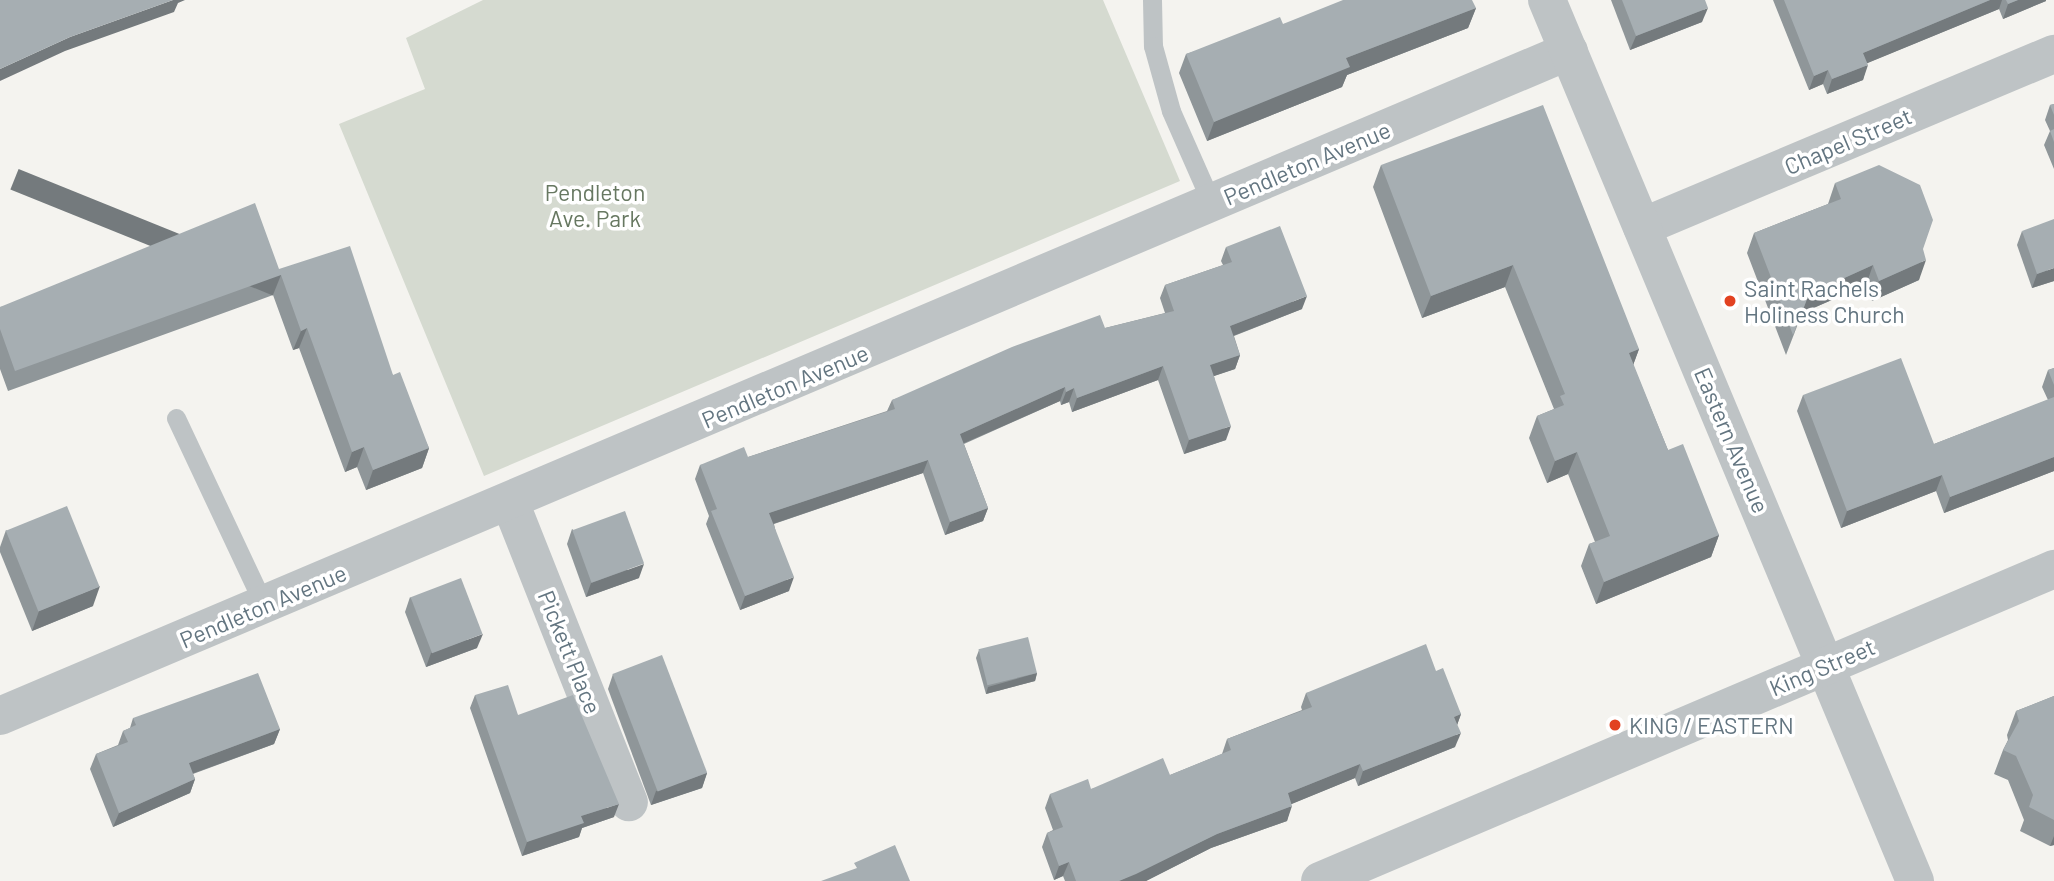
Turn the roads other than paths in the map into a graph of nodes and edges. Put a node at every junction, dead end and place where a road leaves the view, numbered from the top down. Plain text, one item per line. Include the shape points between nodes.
1 (1152, 0) edge
2 (1547, 0) edge
3 (1569, 51) junction
4 (2054, 54) edge
5 (1212, 204) junction
6 (1642, 227) junction
7 (176, 418) dead end
8 (510, 502) junction
9 (2054, 569) edge
10 (264, 605) junction
11 (1826, 665) junction
12 (0, 716) edge
13 (629, 802) dead end
14 (1320, 881) edge
15 (1915, 881) edge

1 - 5 lane via 1153,46 1171,111
2 - 3 street, Eastern Avenue
3 - 5 street, Pendleton Avenue
3 - 6 street, Eastern Avenue
4 - 6 street, Chapel Street
5 - 8 street, Pendleton Avenue
6 - 11 street, Eastern Avenue
7 - 10 lane
8 - 10 street, Pendleton Avenue
8 - 13 street, Pickett Place
9 - 11 street, King Street
10 - 12 street, Pendleton Avenue
11 - 14 street, King Street
11 - 15 street, Eastern Avenue

